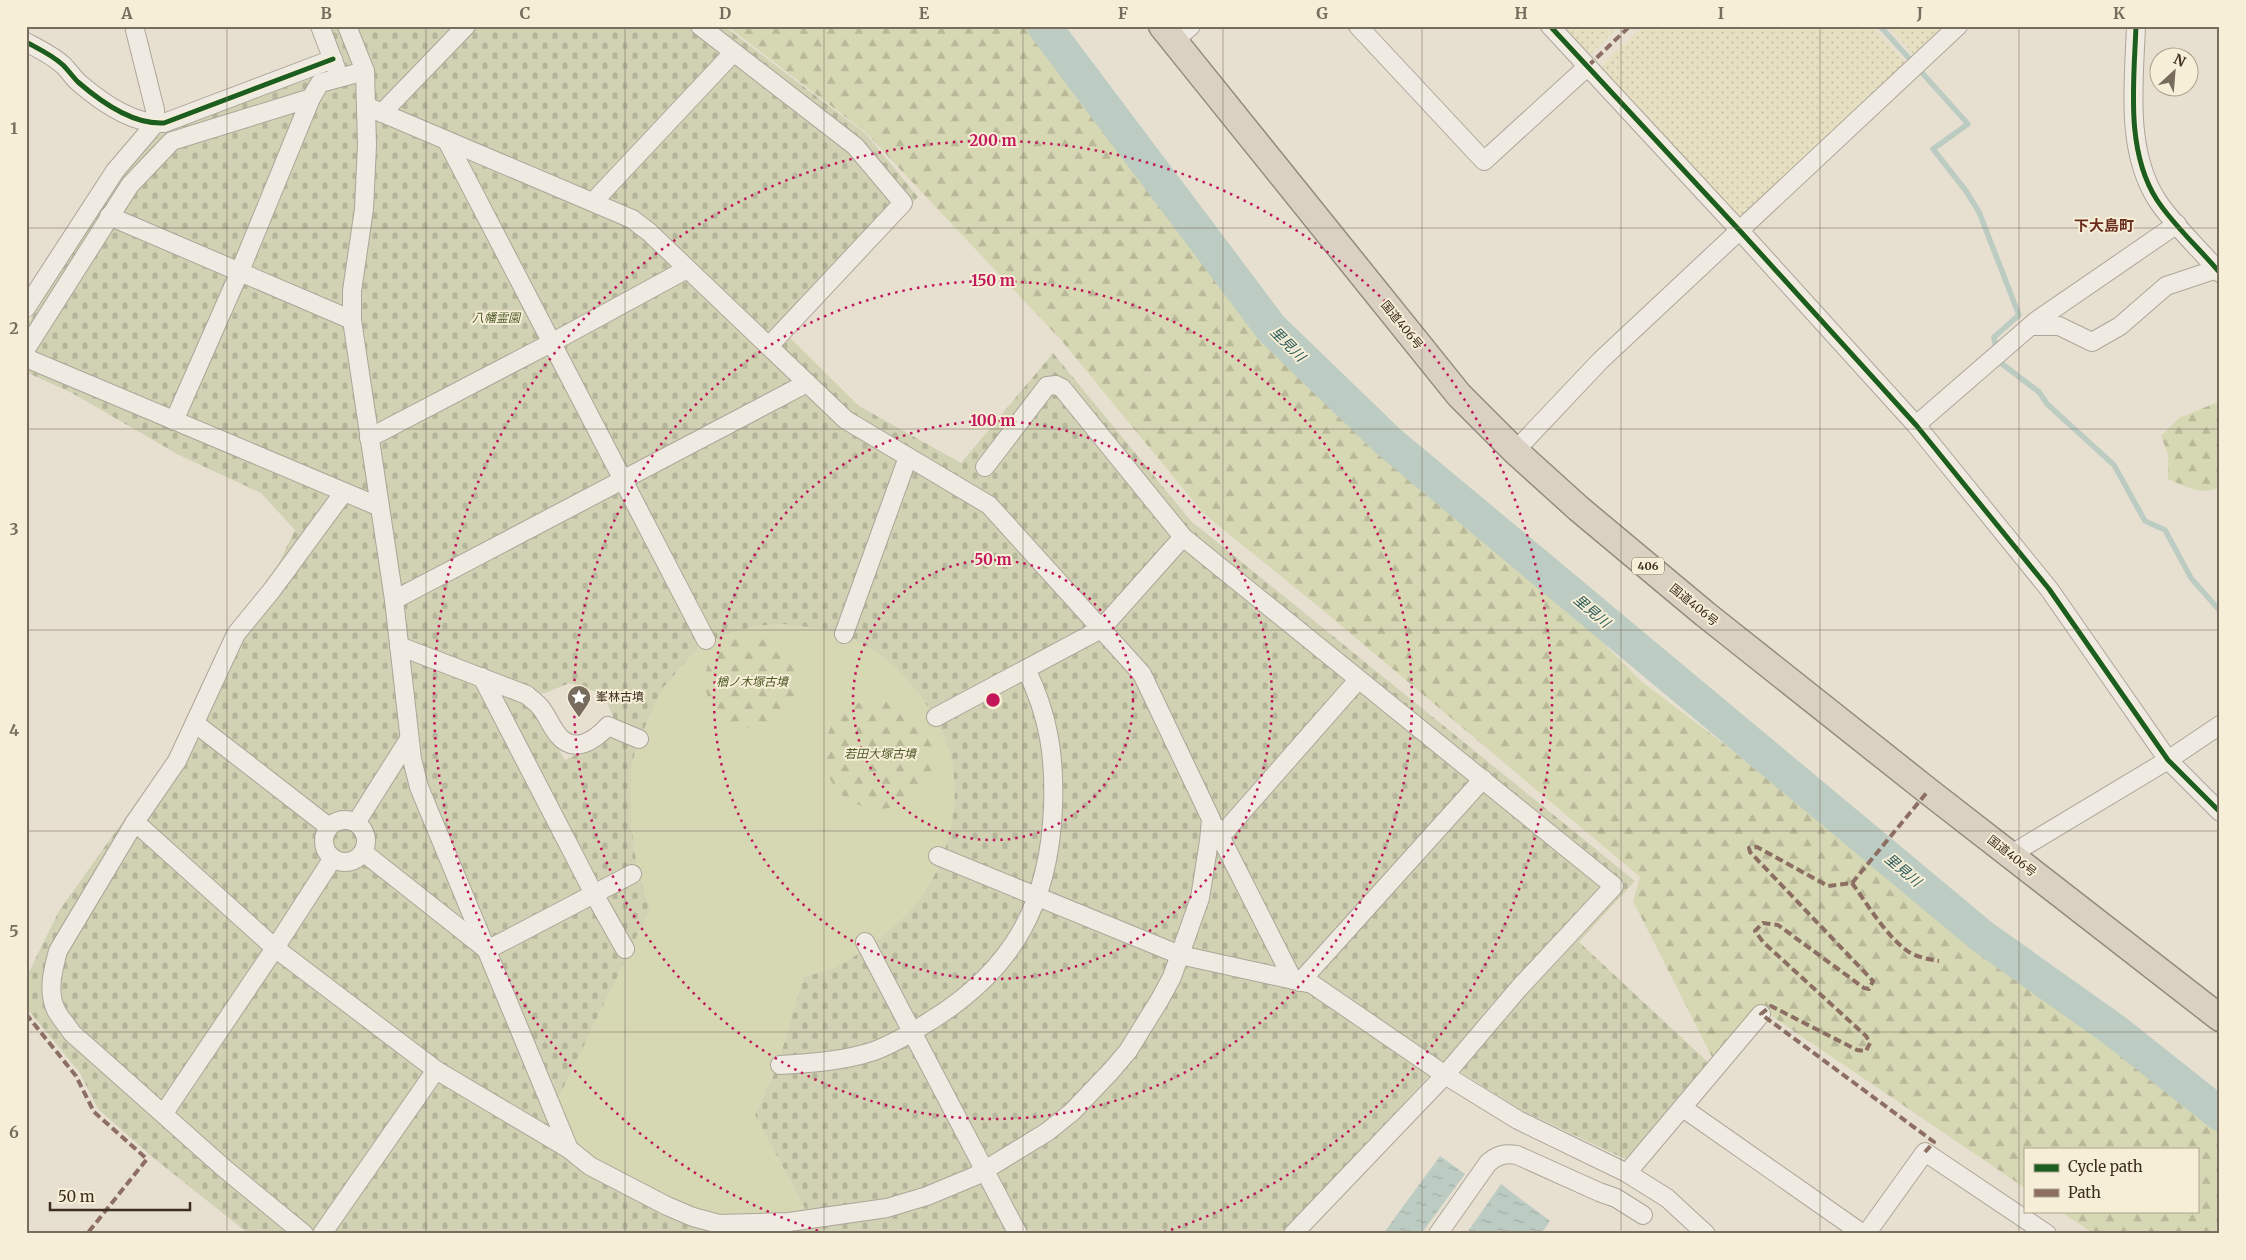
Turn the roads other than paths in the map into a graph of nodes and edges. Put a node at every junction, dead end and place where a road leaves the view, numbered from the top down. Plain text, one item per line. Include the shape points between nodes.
1 (134, 26) edge
2 (320, 26) edge
3 (347, 26) edge
4 (466, 26) edge
5 (700, 26) edge
6 (1358, 26) edge
7 (1550, 26) edge
8 (1958, 26) edge
9 (2136, 26) edge
10 (1176, 31) edge
11 (26, 42) edge
12 (734, 53) junction
13 (333, 58) junction
14 (1588, 66) junction
15 (365, 71) junction
16 (340, 78) junction
17 (311, 98) junction
18 (366, 106) junction
19 (382, 113) junction
20 (155, 124) junction
21 (448, 141) junction
22 (593, 202) junction
23 (109, 216) junction
24 (2177, 224) junction
25 (1741, 232) junction
26 (687, 269) junction
27 (2219, 270) edge
28 (240, 272) junction
29 (26, 308) edge
30 (352, 320) junction
31 (2031, 326) junction
32 (551, 343) junction
33 (769, 346) junction
34 (26, 349) edge
35 (26, 358) edge
36 (807, 383) junction
37 (174, 421) junction
38 (1916, 425) junction
39 (370, 438) junction
40 (1515, 451) junction
41 (908, 457) junction
42 (985, 467) dead end
43 (622, 480) junction
44 (344, 492) junction
45 (380, 507) junction
46 (1183, 537) junction
47 (394, 600) junction
48 (1101, 629) junction
49 (844, 634) dead end
50 (706, 640) dead end
51 (399, 646) junction
52 (1026, 669) junction
53 (482, 677) junction
54 (1358, 680) junction
55 (936, 717) dead end
56 (196, 724) junction
57 (2220, 725) edge
58 (409, 739) junction
59 (639, 739) dead end
60 (2168, 760) junction
61 (1483, 779) junction
62 (2220, 812) edge
63 (1211, 819) junction
64 (135, 822) junction
65 (356, 823) junction
66 (329, 828) junction
67 (1220, 837) junction
68 (363, 852) junction
69 (2010, 854) junction
70 (938, 856) dead end
71 (333, 858) junction
72 (632, 874) dead end
73 (594, 894) junction
74 (1038, 897) junction
75 (865, 942) dead end
76 (275, 948) junction
77 (625, 948) dead end
78 (487, 950) junction
79 (1180, 955) junction
80 (1297, 981) junction
81 (1762, 1014) dead end
82 (2220, 1018) edge
83 (912, 1032) junction
84 (780, 1066) dead end
85 (436, 1070) junction
86 (1445, 1075) junction
87 (1683, 1108) junction
88 (164, 1113) junction
89 (569, 1149) junction
90 (984, 1171) junction
91 (1627, 1174) junction
92 (1643, 1216) dead end
93 (790, 1228) edge
94 (769, 1229) edge
95 (304, 1234) edge
96 (322, 1234) edge
97 (1018, 1234) edge
98 (1293, 1234) edge
99 (1438, 1234) edge
100 (1706, 1234) edge
101 (1865, 1234) edge
102 (2047, 1234) edge

1 - 20 street via 155,110
2 - 13 street
3 - 15 street
4 - 19 street
5 - 12 street
6 - 14 street via 1484,161
7 - 14 street
8 - 25 street
9 - 24 street via 2136,143 2157,200
10 - 40 highway, 国道406号 / 406 via 1459,395
11 - 20 street via 63,65 77,81 115,108
12 - 22 street
12 - 33 street via 855,146 903,203
13 - 16 street
13 - 20 street
14 - 25 street
15 - 16 street
15 - 18 street
16 - 17 street via 320,83
17 - 23 street via 172,141 130,185
17 - 28 street
18 - 19 street
18 - 30 street via 364,209 352,291
19 - 21 street
20 - 29 street via 115,171
21 - 22 street
21 - 32 street
22 - 26 street via 632,219
23 - 28 street
23 - 34 street
24 - 27 street
24 - 31 street
25 - 38 street
25 - 40 street via 1602,360
26 - 32 street
26 - 33 street
27 - 31 street via 2166,286 2120,326 2092,342 2060,326
28 - 30 street
28 - 37 street
30 - 39 street
31 - 38 street
32 - 39 street
32 - 43 street
33 - 36 street
35 - 37 street
36 - 41 street via 846,420
36 - 43 street
37 - 44 street
38 - 60 street via 2049,590
39 - 45 street
40 - 69 highway, 国道406号 / 406 via 1705,614
41 - 48 street via 989,505
41 - 49 street
42 - 46 street via 1047,386 1056,385
43 - 47 street
43 - 50 street
44 - 45 street
44 - 56 street via 236,634
45 - 47 street
46 - 48 street
46 - 54 street
47 - 51 street
48 - 52 street
48 - 63 street via 1142,674
51 - 53 street
51 - 58 street
52 - 55 street
52 - 74 street via 1049,730 1054,773 1052,833
53 - 59 street via 527,695 541,708 560,738 573,745 586,744 608,726
53 - 73 street
54 - 61 street
54 - 67 street
56 - 64 street via 177,760
56 - 66 street
57 - 60 street
58 - 65 street
58 - 78 street via 419,787
60 - 62 street
60 - 69 street
61 - 80 street
61 - 86 street via 1614,886 1519,988
63 - 67 street
63 - 79 street via 1200,898
64 - 76 street
64 - 88 street via 58,951 51,986 55,1009 72,1033
65 - 66 street via 342,820
65 - 68 street via 366,839
66 - 71 street via 324,845
67 - 80 street
68 - 71 street via 348,862
68 - 78 street
69 - 82 highway, 国道406号 / 406
70 - 74 street
71 - 76 street
72 - 73 street
73 - 77 street
73 - 78 street
74 - 79 street
74 - 83 street via 1011,947 976,988
75 - 83 street
76 - 85 street
76 - 88 street
78 - 89 street
79 - 80 street
79 - 90 street via 1159,1001 1128,1051 1111,1071 1072,1112 1047,1132
80 - 86 street via 1312,984
81 - 87 street
83 - 84 street via 874,1050 844,1058
83 - 90 street
85 - 89 street
85 - 96 street
86 - 91 street via 1518,1120
86 - 98 street
87 - 91 street
87 - 101 street
88 - 95 street
89 - 94 street via 590,1166 693,1217 720,1224
90 - 93 street via 927,1196 887,1208
90 - 97 street
91 - 100 street via 1667,1198
92 - 99 street via 1616,1198 1517,1155 1506,1154 1488,1163
93 - 94 street
101 - 102 street via 1925,1152

